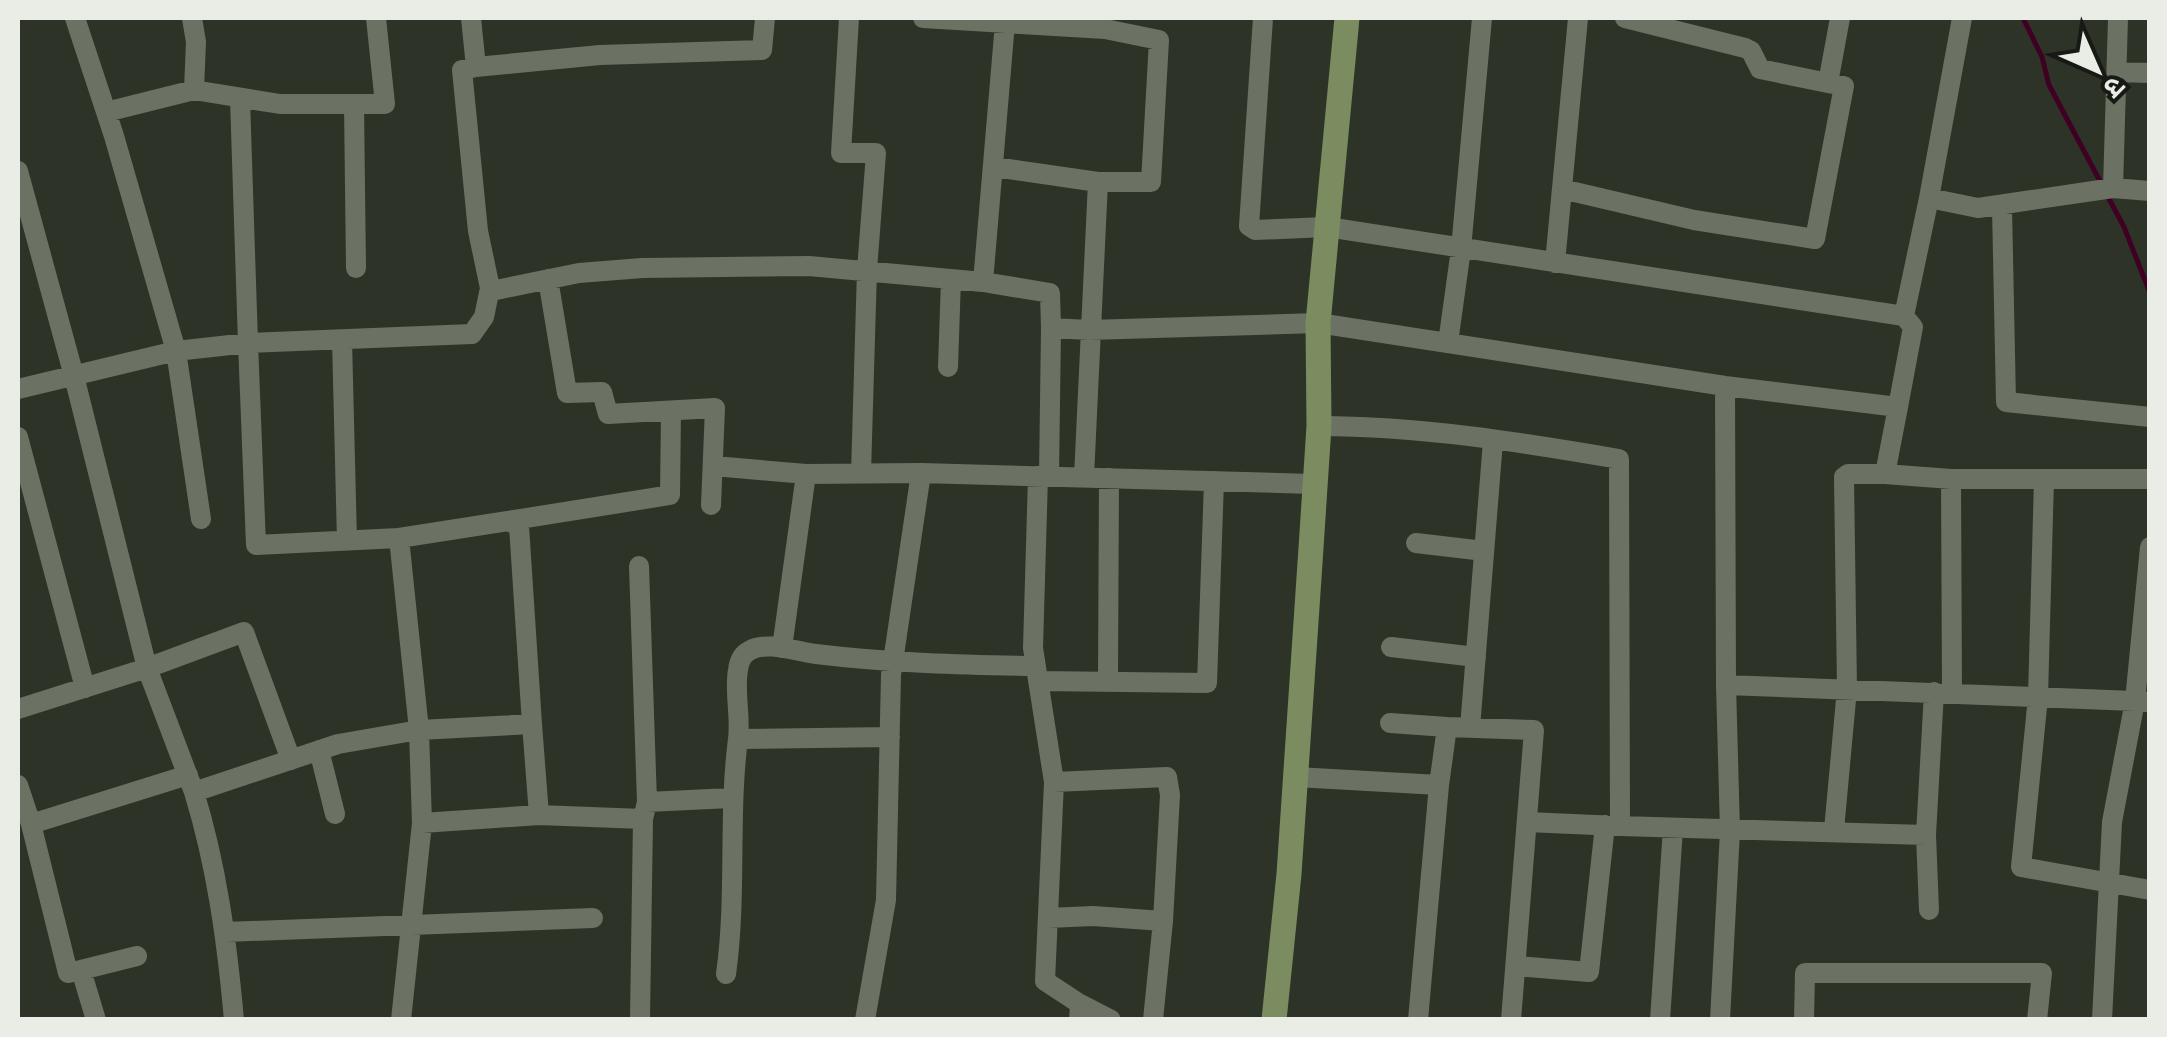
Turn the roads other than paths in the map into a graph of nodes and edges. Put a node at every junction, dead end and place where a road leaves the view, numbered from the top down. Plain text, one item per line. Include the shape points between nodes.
1 (75, 18) edge
2 (192, 18) edge
3 (376, 18) edge
4 (471, 18) edge
5 (766, 18) edge
6 (849, 18) edge
7 (924, 18) edge
8 (1263, 18) edge
9 (1347, 18) edge
10 (1482, 18) edge
11 (1578, 18) edge
12 (1625, 18) edge
13 (1840, 18) edge
14 (1962, 18) edge
15 (2118, 18) edge
16 (1056, 22) edge
17 (1005, 23) junction
18 (476, 67) junction
19 (2117, 72) junction
20 (2150, 74) edge
21 (1828, 83) junction
22 (194, 90) junction
23 (240, 99) junction
24 (354, 104) junction
25 (106, 112) junction
26 (994, 167) junction
27 (18, 171) edge
28 (1098, 182) junction
29 (2113, 188) junction
30 (1562, 189) junction
31 (2150, 191) edge
32 (1928, 198) junction
33 (2002, 207) junction
34 (1327, 227) junction
35 (26, 229) edge
36 (1461, 249) junction
37 (1555, 263) junction
38 (356, 268) dead end
39 (867, 270) junction
40 (548, 279) junction
41 (952, 279) junction
42 (982, 282) junction
43 (490, 288) junction
44 (1904, 316) junction
45 (1318, 323) junction
46 (1052, 328) junction
47 (1089, 330) junction
48 (342, 340) junction
49 (248, 342) junction
50 (1448, 343) junction
51 (176, 351) junction
52 (948, 367) dead end
53 (74, 376) junction
54 (1726, 386) junction
55 (18, 390) edge
56 (1898, 408) junction
57 (671, 411) junction
58 (2150, 417) edge
59 (1318, 426) junction
60 (18, 437) edge
61 (1493, 440) junction
62 (714, 466) junction
63 (921, 472) junction
64 (861, 473) junction
65 (806, 474) junction
66 (1885, 474) junction
67 (1044, 476) junction
68 (1084, 477) junction
69 (1109, 478) junction
70 (1951, 479) junction
71 (2044, 479) junction
72 (2150, 479) edge
73 (1214, 481) junction
74 (1313, 484) junction
75 (711, 506) dead end
76 (201, 519) dead end
77 (508, 521) junction
78 (399, 538) junction
79 (347, 541) junction
80 (1416, 543) dead end
81 (2150, 547) edge
82 (1484, 551) junction
83 (638, 566) dead end
84 (782, 648) junction
85 (1390, 648) dead end
86 (1476, 657) junction
87 (893, 664) junction
88 (147, 668) junction
89 (1037, 673) junction
90 (1108, 680) junction
91 (1726, 685) junction
92 (85, 688) junction
93 (1848, 689) junction
94 (1943, 692) junction
95 (2038, 696) junction
96 (2142, 702) edge
97 (18, 710) edge
98 (1390, 722) dead end
99 (532, 724) junction
100 (1447, 727) junction
101 (1470, 728) junction
102 (419, 730) junction
103 (890, 737) junction
104 (738, 739) junction
105 (319, 750) junction
106 (291, 760) junction
107 (1296, 777) junction
108 (1054, 782) junction
109 (191, 783) junction
110 (1440, 785) junction
111 (18, 786) edge
112 (731, 798) junction
113 (645, 811) junction
114 (335, 814) dead end
115 (539, 815) junction
116 (1527, 822) junction
117 (422, 823) junction
118 (31, 824) junction
119 (1612, 826) junction
120 (1674, 828) junction
121 (1834, 830) junction
122 (1730, 831) junction
123 (1926, 834) junction
124 (2111, 884) junction
125 (2150, 890) edge
126 (1929, 910) dead end
127 (593, 918) dead end
128 (1048, 918) junction
129 (1163, 920) junction
130 (411, 924) junction
131 (226, 932) junction
132 (138, 956) dead end
133 (1516, 966) junction
134 (82, 970) junction
135 (726, 974) dead end
136 (1080, 1012) edge
137 (96, 1020) edge
138 (234, 1020) edge
139 (400, 1020) edge
140 (640, 1020) edge
141 (865, 1020) edge
142 (1111, 1020) edge
143 (1152, 1020) edge
144 (1274, 1020) edge
145 (1418, 1020) edge
146 (1512, 1020) edge
147 (1660, 1020) edge
148 (1720, 1020) edge
149 (1804, 1020) edge
150 (2037, 1020) edge
151 (2102, 1020) edge

1 - 25 street
2 - 22 street
3 - 24 street via 385,104
4 - 18 street
5 - 18 street via 762,50
6 - 39 street via 841,153 876,153
7 - 17 street
8 - 34 street via 1249,226
9 - 34 street
10 - 36 street
11 - 30 street
12 - 21 street via 1744,48 1760,69
13 - 21 street
14 - 32 street
15 - 19 street
16 - 17 street
16 - 28 street via 1159,40 1151,182
17 - 26 street
18 - 43 street via 462,70
19 - 20 street
19 - 29 street
21 - 30 street via 1844,86 1814,239
22 - 23 street
22 - 25 street
23 - 24 street
23 - 49 street
24 - 38 street
25 - 51 street
26 - 28 street
26 - 42 street
27 - 35 street
28 - 47 street
29 - 31 street
29 - 33 street
30 - 37 street
32 - 33 street
32 - 44 street
33 - 58 street via 2006,402
34 - 36 street
34 - 45 street
35 - 53 street
36 - 37 street
36 - 50 street
37 - 44 street
39 - 40 street via 642,268
39 - 41 street
39 - 64 street
40 - 43 street
40 - 57 street via 567,394 602,392 608,414
41 - 42 street
41 - 52 street
42 - 46 street via 1050,293
43 - 48 street via 472,334
44 - 56 street via 1913,327
45 - 47 street
45 - 50 street
45 - 59 street
46 - 47 street
46 - 67 street
47 - 68 street
48 - 49 street
48 - 79 street
49 - 51 street
49 - 79 street via 256,545
50 - 54 street
51 - 53 street
51 - 76 street
53 - 55 street
53 - 88 street
54 - 56 street
54 - 91 street
56 - 66 street
57 - 62 street via 715,408
57 - 77 street via 670,495
59 - 61 street
59 - 74 street
60 - 92 street
61 - 82 street
61 - 119 street via 1619,458
62 - 65 street
62 - 75 street
63 - 64 street
63 - 67 street
63 - 87 street
64 - 65 street
65 - 84 street
66 - 70 street
66 - 93 street via 1844,478
67 - 68 street
67 - 89 street
68 - 69 street
69 - 73 street
69 - 90 street
70 - 71 street
70 - 94 street
71 - 72 street
71 - 95 street
73 - 74 street
73 - 90 street via 1207,682
74 - 107 street
77 - 78 street
77 - 99 street via 519,526
78 - 79 street
78 - 102 street
80 - 82 street
81 - 96 street
82 - 86 street
83 - 113 street
84 - 87 street
84 - 104 street via 756,648 741,658
85 - 86 street
86 - 101 street
87 - 89 street
87 - 103 street
88 - 92 street
88 - 106 street via 244,632
88 - 109 street
89 - 90 street
89 - 108 street
91 - 93 street
91 - 122 street
92 - 97 street
93 - 94 street
93 - 121 street
94 - 95 street
94 - 123 street
95 - 96 street
95 - 124 street via 2021,866
96 - 124 street via 2112,822
98 - 100 street
99 - 102 street
99 - 115 street
100 - 101 street
100 - 110 street
101 - 116 street via 1534,730
102 - 105 street
102 - 117 street
103 - 104 street
103 - 141 street via 886,900
104 - 112 street
105 - 106 street
105 - 114 street
106 - 109 street
107 - 110 street
107 - 144 street
108 - 128 street
108 - 129 street via 1167,777
109 - 118 street
109 - 131 street
110 - 145 street
111 - 118 street
112 - 113 street
112 - 135 street
113 - 115 street
113 - 140 street
115 - 117 street
116 - 119 street
116 - 133 street
117 - 130 street
118 - 134 street via 68,972
119 - 120 street
119 - 133 street via 1590,972
120 - 122 street
120 - 147 street
121 - 122 street
121 - 123 street
122 - 148 street
123 - 126 street
124 - 125 street
124 - 151 street
127 - 130 street
128 - 129 street
128 - 136 street via 1046,980
129 - 143 street
130 - 131 street
130 - 139 street
131 - 138 street
132 - 134 street
133 - 146 street
134 - 137 street
136 - 142 street
149 - 150 street via 1805,973 2042,973

